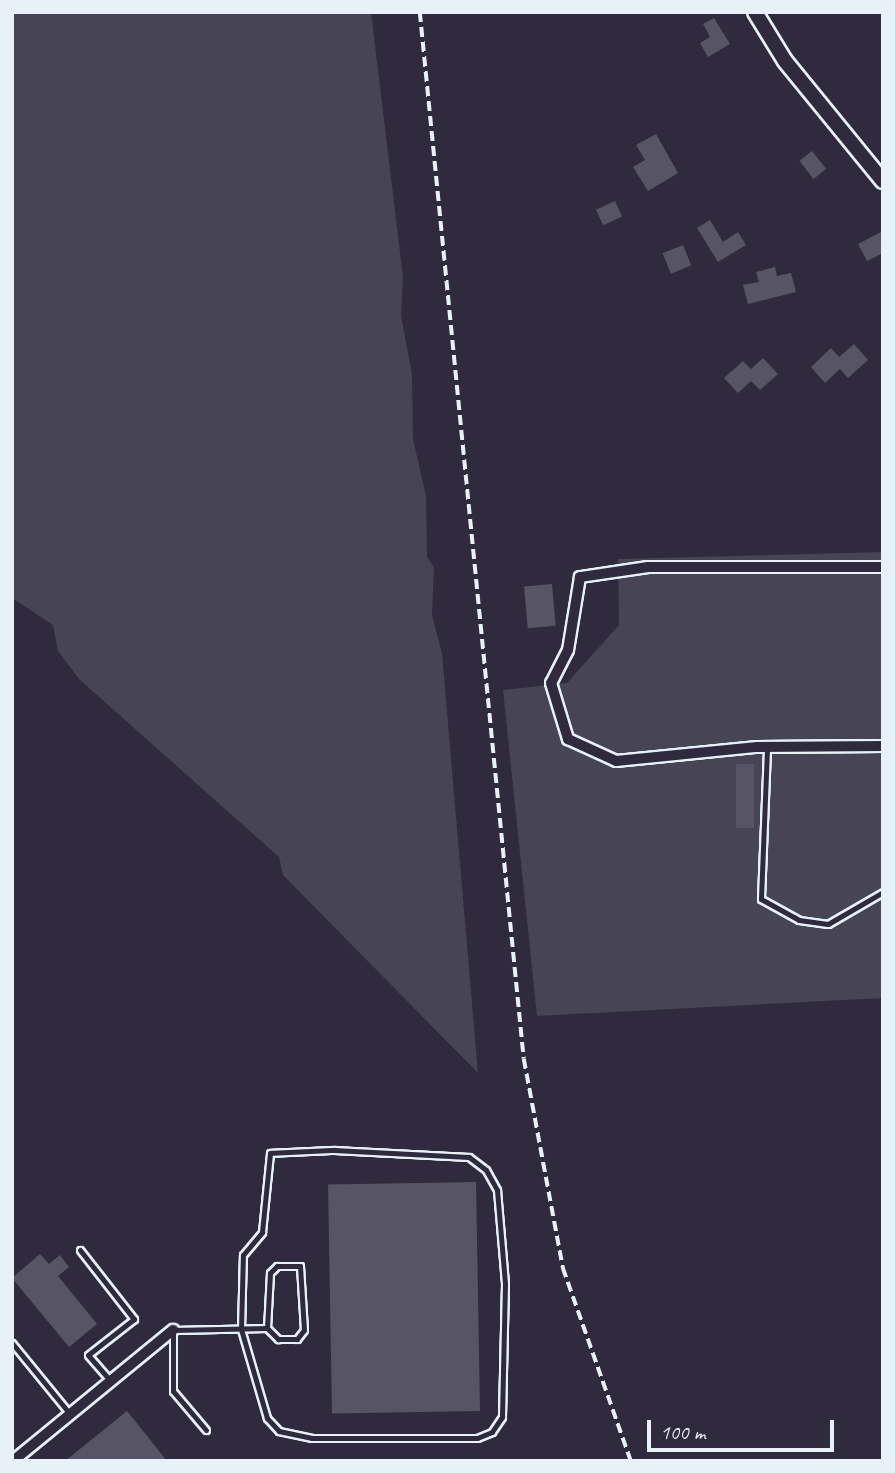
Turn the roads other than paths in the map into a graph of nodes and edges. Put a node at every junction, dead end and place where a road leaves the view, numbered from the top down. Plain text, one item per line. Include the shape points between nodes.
1 (755, 12) edge
2 (883, 181) edge
3 (883, 567) edge
4 (883, 746) edge
5 (767, 749) junction
6 (883, 892) edge
7 (80, 1250) dead end
8 (267, 1328) junction
9 (241, 1329) junction
10 (173, 1331) junction
11 (12, 1343) edge
12 (111, 1381) junction
13 (71, 1414) junction
14 (206, 1430) dead end
15 (13, 1461) edge

1 - 2 street via 785,61
3 - 5 street via 648,567 580,577 568,650 551,683 568,739 616,761
4 - 5 street
5 - 6 lane via 761,899 789,916 828,924
7 - 12 lane via 134,1319 88,1355
8 - 8 lane via 278,1339 298,1339 304,1330 300,1266 277,1266 270,1273
8 - 9 lane
9 - 9 lane via 267,1418 279,1431 312,1438 477,1438 492,1432 502,1417 505,1284 496,1190 486,1170 469,1157 273,1151 262,1232 243,1255
9 - 10 lane
10 - 12 street
10 - 14 lane via 173,1391
11 - 13 lane
12 - 13 street
13 - 15 street

